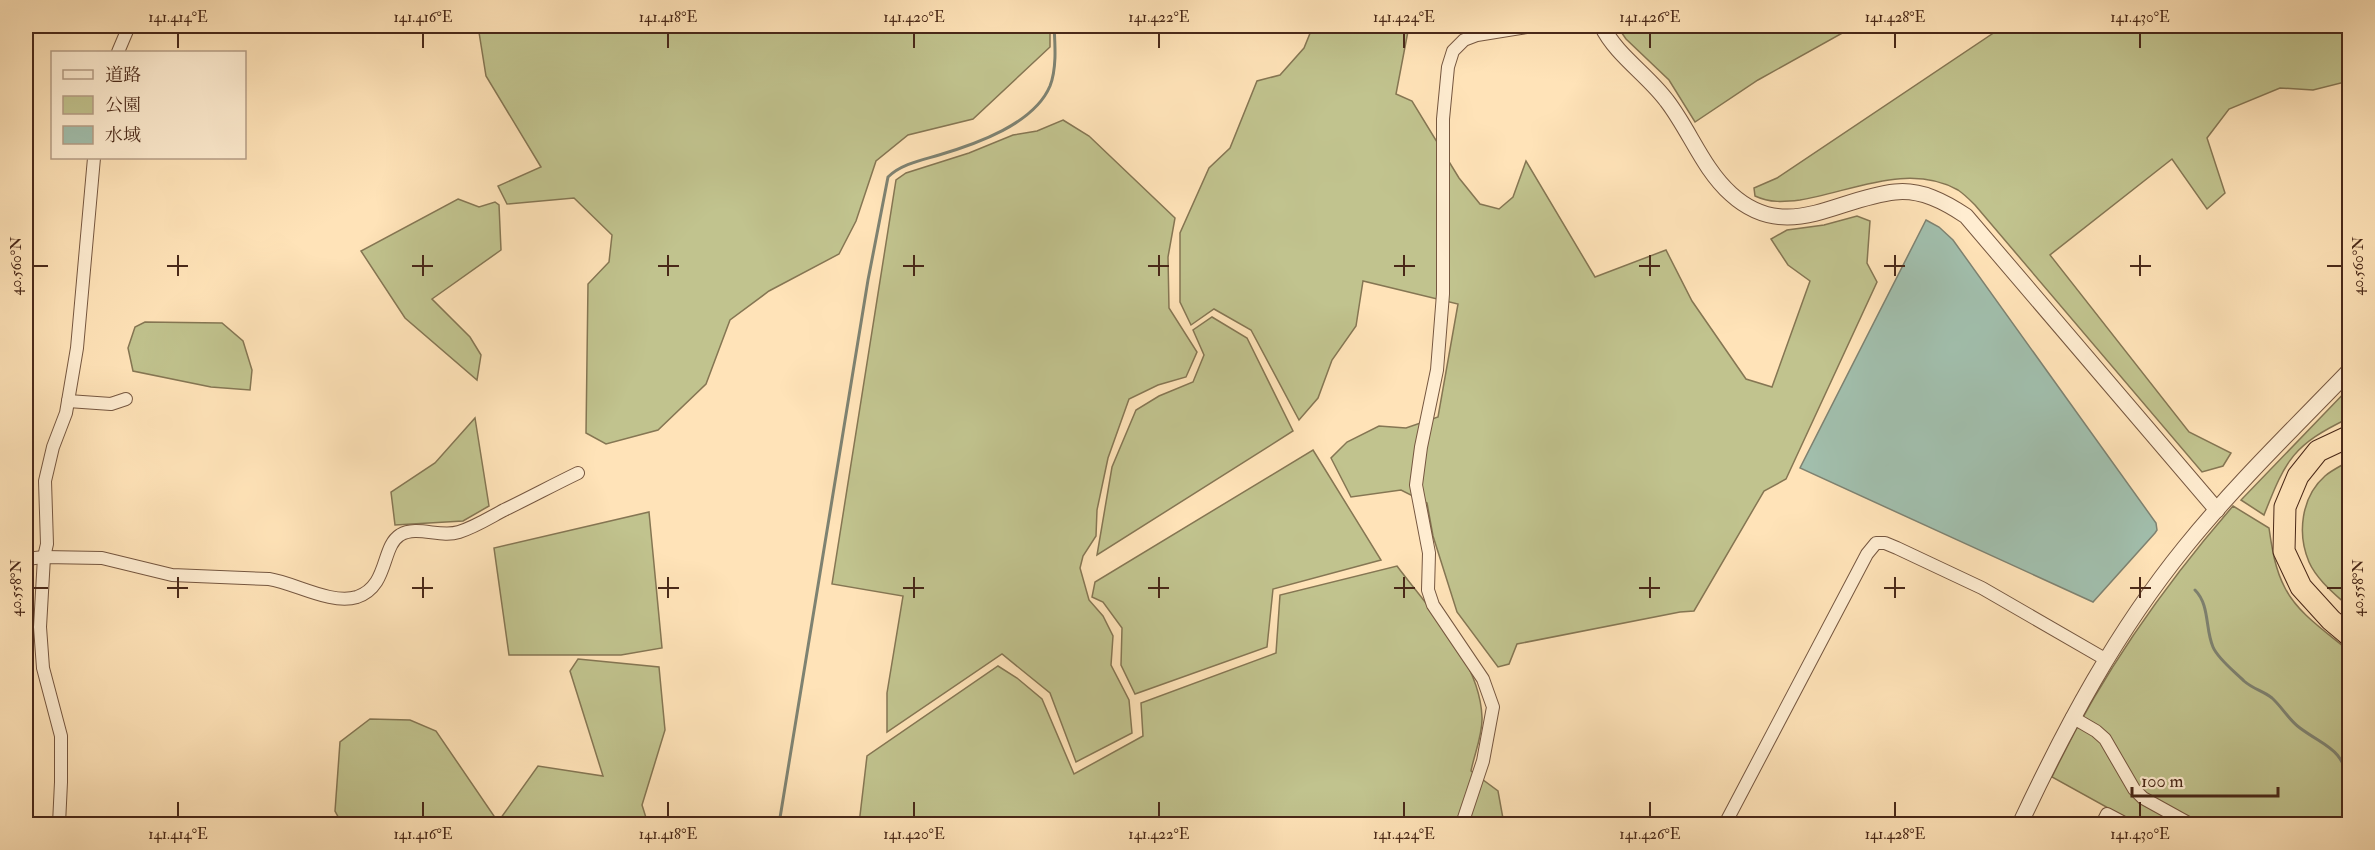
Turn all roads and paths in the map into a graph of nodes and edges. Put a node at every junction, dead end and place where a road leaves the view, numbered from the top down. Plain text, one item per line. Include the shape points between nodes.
1 (129, 26) edge
2 (1533, 26) edge
3 (1602, 26) edge
4 (118, 51) edge
5 (94, 159) edge
6 (2349, 370) edge
7 (126, 399) dead end
8 (68, 401) junction
9 (2349, 436) edge
10 (2349, 451) edge
11 (578, 473) dead end
12 (2217, 510) junction
13 (44, 557) junction
14 (26, 559) edge
15 (2349, 622) edge
16 (2349, 636) edge
17 (2105, 659) junction
18 (2072, 717) junction
19 (59, 825) edge
20 (1462, 825) edge
21 (1725, 825) edge
22 (2020, 825) edge
23 (2102, 825) edge
24 (2126, 825) edge
25 (2190, 825) edge

1 - 4 street
2 - 20 street via 1477,34 1458,45 1448,67 1443,119 1443,294 1437,370 1416,485 1429,553 1428,590 1433,605 1483,679 1493,707 1483,761
3 - 12 street via 1667,101 1722,186 1754,211 1774,217 1802,216 1895,192 1918,193 1944,201 1966,216
5 - 8 street via 82,302
6 - 12 street
7 - 8 street via 111,404
8 - 13 street via 45,481
9 - 16 highway via 2318,451 2298,476 2285,507 2284,552 2301,587
10 - 15 highway via 2334,456 2313,475 2297,503 2293,531 2301,565 2316,589
11 - 13 street via 456,533 401,535 393,542 370,590 357,597 338,599 285,581 172,575 102,558
12 - 17 street via 2161,578
13 - 14 street
13 - 19 street via 40,627 43,668 61,736
17 - 18 street
17 - 21 street via 1982,588 1891,545 1876,543
18 - 22 street
18 - 25 street via 2105,739 2143,798
23 - 24 street via 2107,814

